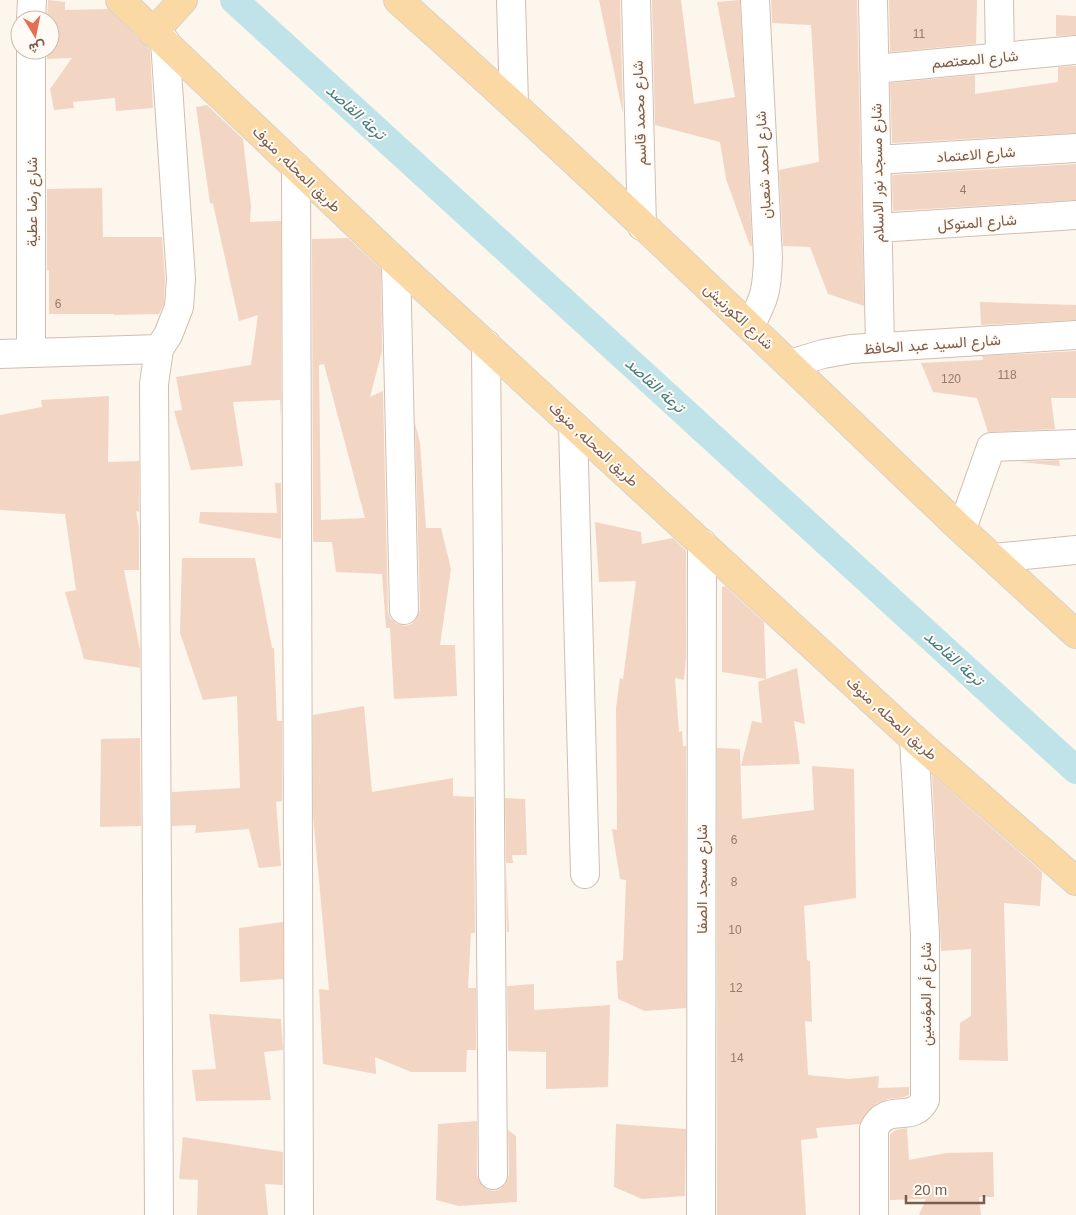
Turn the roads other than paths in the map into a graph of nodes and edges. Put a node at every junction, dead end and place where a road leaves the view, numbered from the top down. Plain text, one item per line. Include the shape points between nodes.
1 (120, 0) edge
2 (182, 0) edge
3 (398, 0) edge
4 (511, 0) edge
5 (636, 0) edge
6 (755, 0) edge
7 (873, 0) edge
8 (999, 0) edge
9 (159, 37) junction
10 (1076, 50) edge
11 (1000, 57) junction
12 (31, 60) edge
13 (875, 69) junction
14 (514, 103) junction
15 (1076, 148) edge
16 (876, 160) junction
17 (296, 167) junction
18 (1076, 216) edge
19 (642, 226) junction
20 (878, 228) junction
21 (396, 262) junction
22 (750, 326) junction
23 (1076, 335) edge
24 (486, 344) junction
25 (880, 347) junction
26 (160, 349) junction
27 (31, 353) junction
28 (0, 354) edge
29 (790, 364) junction
30 (573, 425) junction
31 (1076, 444) edge
32 (962, 529) junction
33 (702, 543) junction
34 (1076, 550) edge
35 (994, 558) junction
36 (404, 610) dead end
37 (1076, 634) edge
38 (914, 739) junction
39 (585, 874) dead end
40 (1076, 880) edge
41 (493, 1175) dead end
42 (159, 1215) edge
43 (299, 1215) edge
44 (701, 1215) edge
45 (874, 1215) edge

1 - 9 main road, طريق المحله, منوف
2 - 9 main road
3 - 14 main road, شارع الكورنيش
4 - 14 street
5 - 19 street, شارع محمد قاسم
6 - 22 street, شارع احمد شعبان via 768,258 762,303
7 - 13 street, شارع مسجد نور الاسلام
8 - 11 street
9 - 17 main road, طريق المحله, منوف
9 - 26 street via 181,293 175,320
10 - 11 street, شارع المعتصم
11 - 13 street, شارع المعتصم
12 - 27 street, شارع رضا عطية
13 - 16 street, شارع مسجد نور الاسلام
14 - 19 main road, شارع الكورنيش
15 - 16 street, شارع الاعتماد
16 - 20 street, شارع مسجد نور الاسلام
17 - 21 main road, طريق المحله, منوف
17 - 43 street
18 - 20 street, شارع المتوكل
19 - 22 main road, شارع الكورنيش
20 - 25 street, شارع مسجد نور الاسلام
21 - 24 main road, طريق المحله, منوف
21 - 36 street
22 - 29 main road, شارع الكورنيش
23 - 25 street, شارع السيد عبد الحافظ
24 - 30 main road, طريق المحله, منوف
24 - 41 street
25 - 29 street, شارع السيد عبد الحافظ via 823,354
26 - 27 street
26 - 42 street via 154,390
27 - 28 street
29 - 32 main road, شارع الكورنيش
30 - 33 main road, طريق المحله, منوف
30 - 39 street
31 - 32 street via 992,447
32 - 35 main road, شارع الكورنيش
33 - 38 main road, طريق المحله, منوف
33 - 44 street, شارع مسجد الصفا
34 - 35 street
35 - 37 main road, شارع الكورنيش
38 - 40 main road, طريق المحله, منوف
38 - 45 street, شارع أم المؤمنين via 925,934 925,1100 916,1112 883,1117 874,1129

